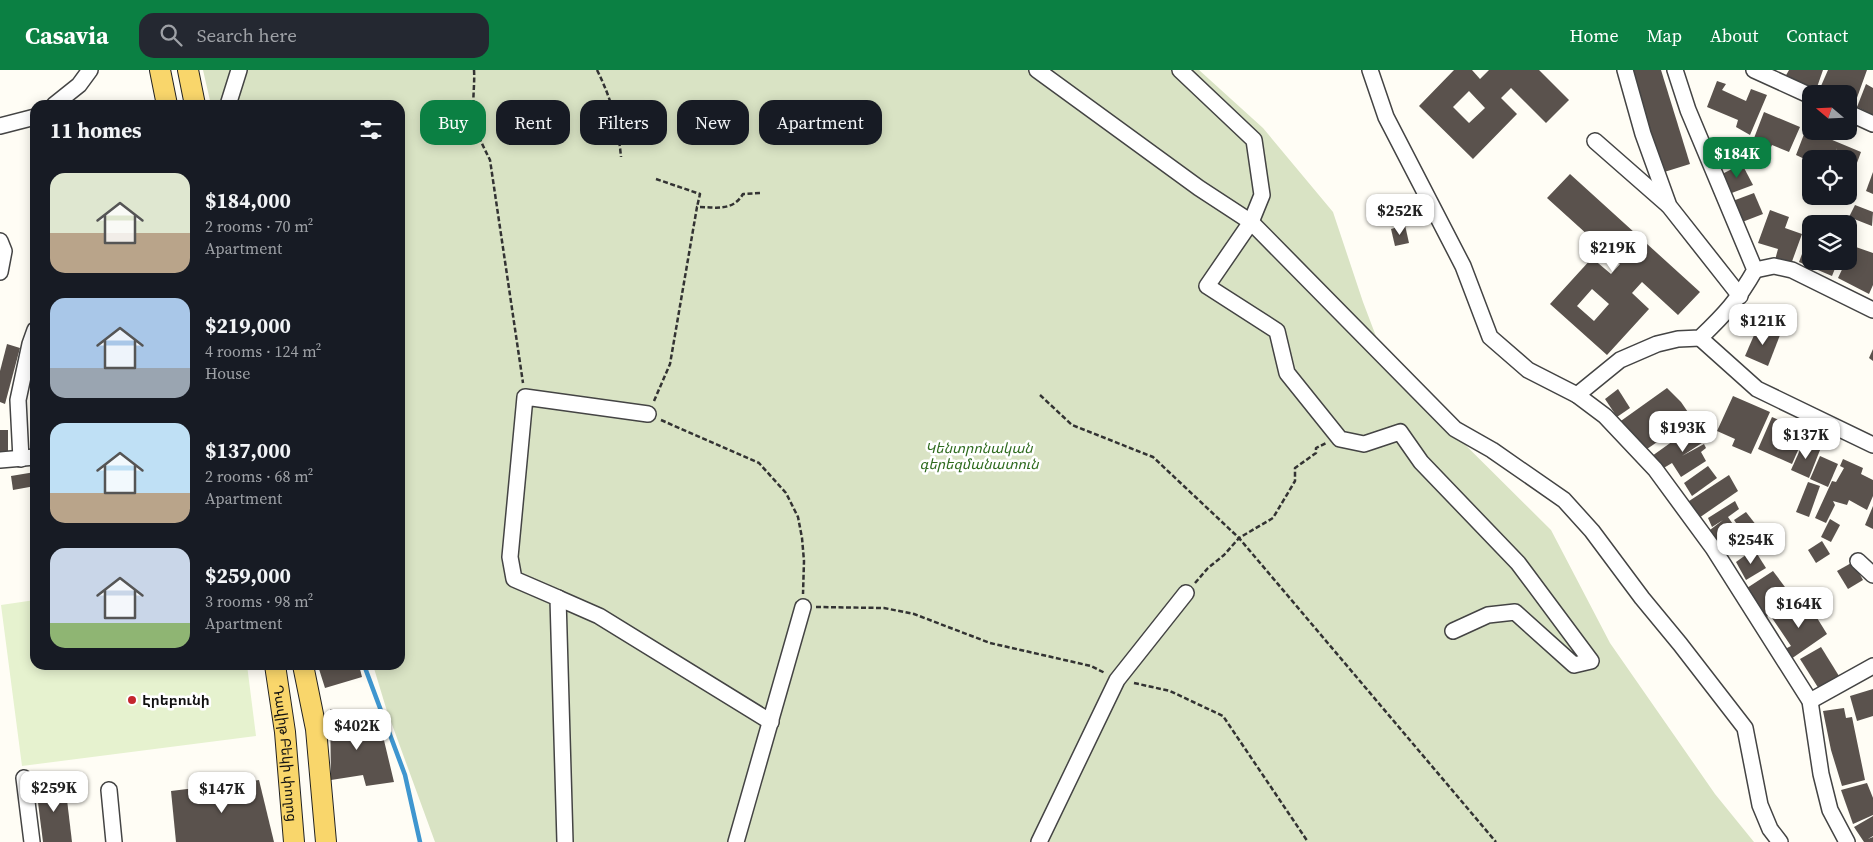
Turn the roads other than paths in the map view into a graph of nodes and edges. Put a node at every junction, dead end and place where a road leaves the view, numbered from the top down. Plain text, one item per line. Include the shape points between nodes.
1 (90, 70) edge
2 (160, 70) edge
3 (188, 70) edge
4 (239, 70) edge
5 (1037, 70) edge
6 (1180, 70) edge
7 (1370, 70) edge
8 (1625, 70) edge
9 (1675, 70) edge
10 (1754, 70) edge
11 (1802, 92) edge
12 (60, 100) edge
13 (166, 100) edge
14 (194, 100) edge
15 (230, 100) edge
16 (1858, 117) edge
17 (30, 118) edge
18 (1873, 124) edge
19 (0, 126) edge
20 (1595, 141) dead end
21 (1669, 206) junction
22 (1251, 222) junction
23 (0, 241) edge
24 (1755, 270) junction
25 (0, 272) edge
26 (1740, 296) junction
27 (1873, 310) edge
28 (1700, 338) junction
29 (30, 344) edge
30 (1577, 395) junction
31 (648, 414) road end
32 (1873, 446) edge
33 (28, 458) edge
34 (0, 460) edge
35 (1858, 561) dead end
36 (1873, 575) edge
37 (1186, 593) road end
38 (558, 598) junction
39 (802, 607) road end
40 (1453, 631) dead end
41 (1873, 666) edge
42 (276, 670) edge
43 (305, 670) edge
44 (1810, 700) junction
45 (771, 722) junction
46 (24, 778) dead end
47 (109, 790) dead end
48 (32, 842) edge
49 (114, 842) edge
50 (294, 842) edge
51 (326, 842) edge
52 (565, 842) edge
53 (736, 842) edge
54 (1039, 842) edge
55 (1780, 842) edge
56 (1847, 842) edge

1 - 12 street via 80,85
2 - 13 main road
3 - 14 main road
4 - 15 street
5 - 22 street
6 - 22 street via 1254,140 1262,195
7 - 30 street via 1386,118 1463,266 1490,337 1528,370
8 - 21 street via 1643,134
9 - 24 street via 1688,110
10 - 11 street
16 - 18 street
17 - 19 street
20 - 21 street
21 - 26 street
22 - 40 street via 1207,286 1277,331 1287,373 1340,439 1364,444 1400,432 1422,462 1518,563 1591,661 1574,665 1514,612 1488,616
22 - 55 street via 1456,429 1564,500 1592,531 1745,728 1760,805
23 - 25 street via 4,251
24 - 26 street
24 - 27 street via 1774,266 1792,270
26 - 28 street
28 - 30 street via 1657,344 1620,360
28 - 32 street via 1757,389
29 - 33 street via 18,400
30 - 44 street via 1605,416 1655,469 1713,548
31 - 38 street via 525,397 510,557 514,579
33 - 34 street
35 - 36 street
37 - 54 street via 1117,680
38 - 45 street via 599,616
38 - 52 street
39 - 45 street
41 - 44 street
42 - 50 main road, Դավիթ Բեկի փողոց via 285,732
43 - 51 main road, Դավիթ Բեկի փողոց via 316,729
44 - 56 street via 1830,810
45 - 53 street
46 - 48 street
47 - 49 street

